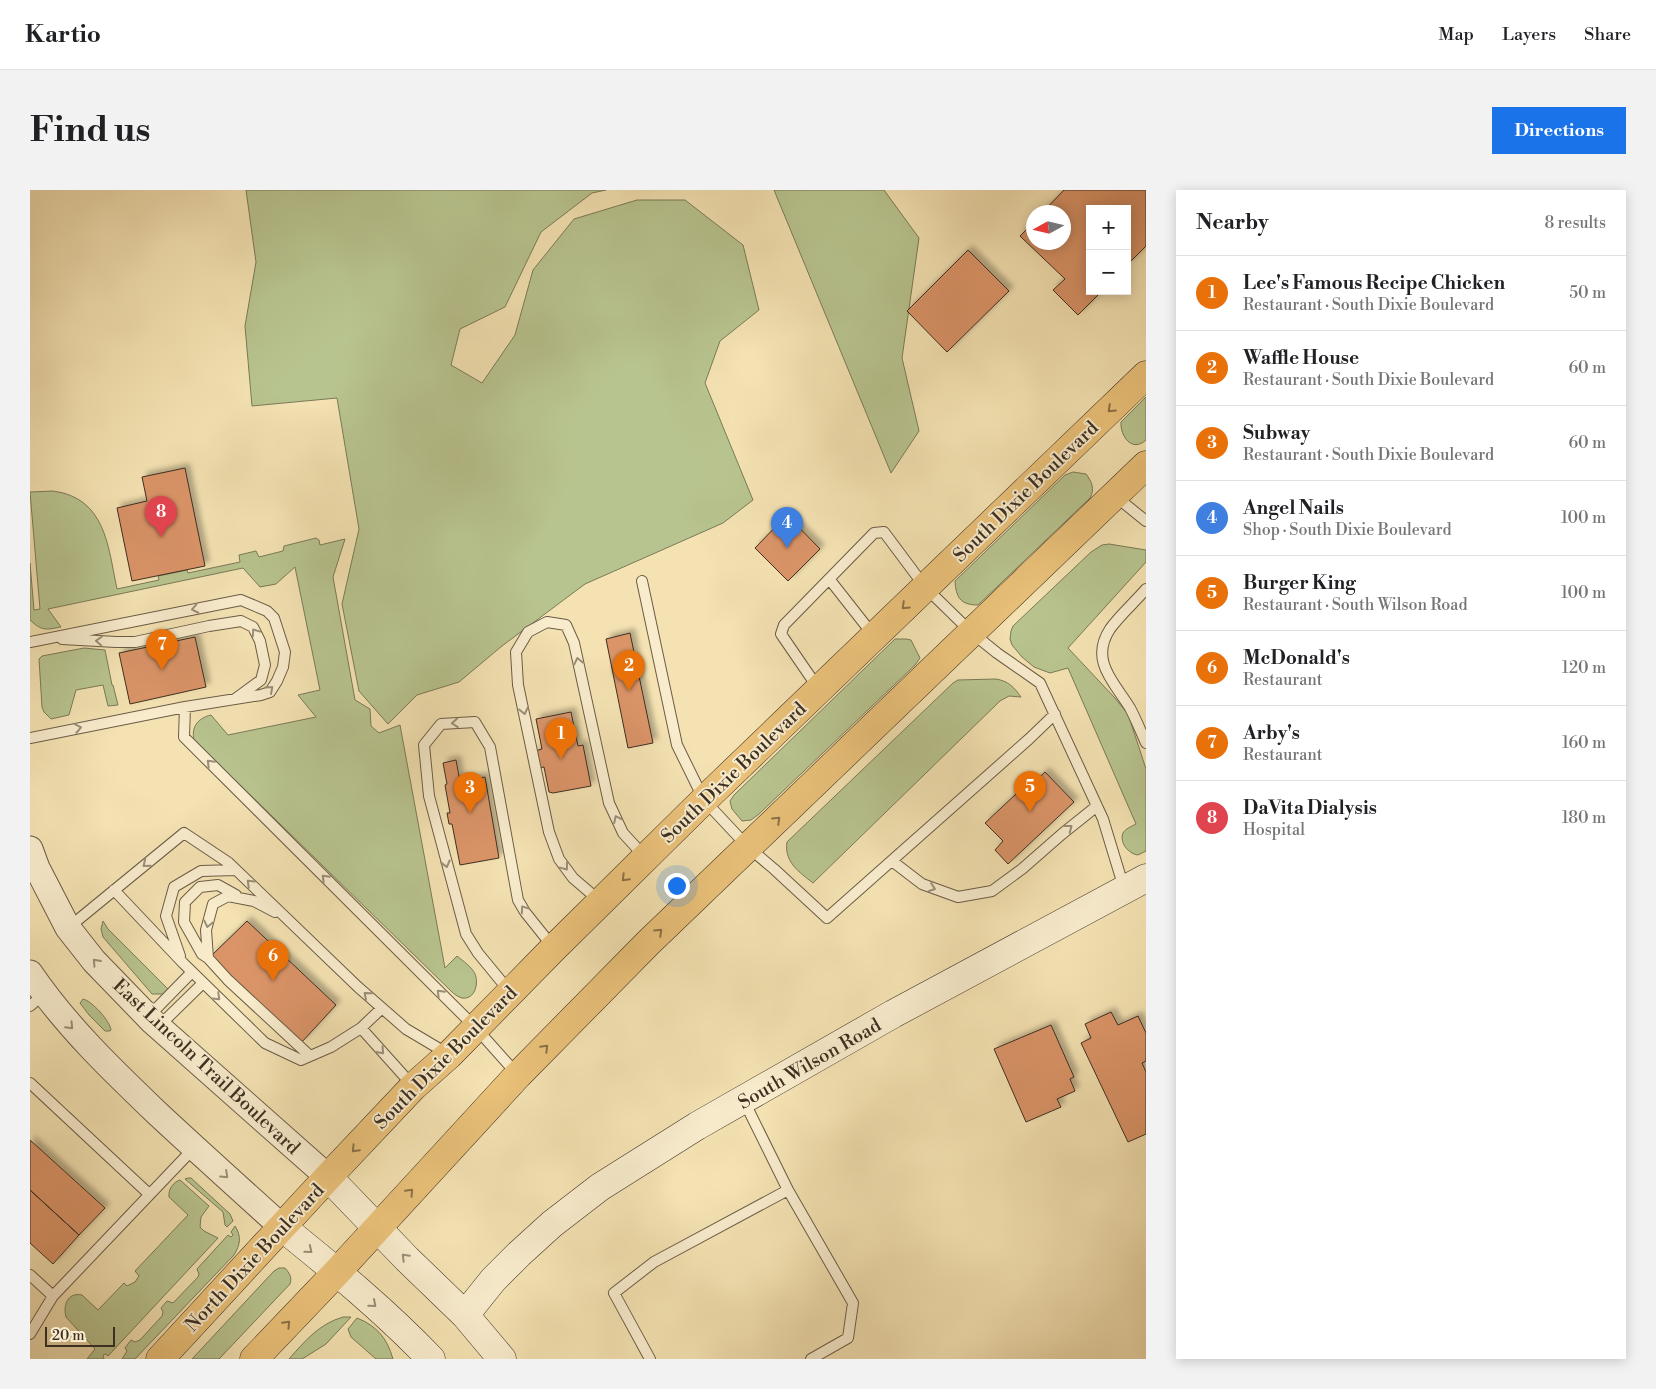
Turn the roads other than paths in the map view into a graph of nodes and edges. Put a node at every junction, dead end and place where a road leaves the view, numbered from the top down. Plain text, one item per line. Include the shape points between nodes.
1 (1146, 375) edge
2 (1146, 465) edge
3 (1114, 495) junction
4 (1146, 521) edge
5 (830, 580) junction
6 (642, 581) dead end
7 (925, 587) junction
8 (1146, 590) edge
9 (971, 632) junction
10 (874, 636) junction
11 (52, 638) junction
12 (30, 642) edge
13 (819, 689) junction
14 (234, 700) junction
15 (184, 707) junction
16 (1055, 714) junction
17 (30, 738) edge
18 (1146, 743) edge
19 (704, 800) junction
20 (1097, 806) junction
21 (748, 847) junction
22 (30, 849) edge
23 (646, 858) junction
24 (892, 861) junction
25 (236, 870) junction
26 (1135, 884) edge
27 (114, 890) junction
28 (242, 898) junction
29 (601, 902) junction
30 (286, 918) junction
31 (68, 928) junction
32 (554, 948) junction
33 (208, 958) junction
34 (183, 963) junction
35 (192, 972) junction
36 (30, 973) edge
37 (203, 983) junction
38 (510, 993) junction
39 (37, 1000) edge
40 (382, 1008) junction
41 (153, 1022) junction
42 (475, 1027) junction
43 (361, 1028) junction
44 (449, 1055) junction
45 (310, 1056) junction
46 (518, 1075) junction
47 (30, 1083) edge
48 (413, 1087) junction
49 (744, 1101) junction
50 (194, 1147) junction
51 (328, 1177) junction
52 (788, 1190) junction
53 (150, 1194) junction
54 (282, 1228) junction
55 (377, 1228) junction
56 (337, 1272) junction
57 (30, 1275) edge
58 (53, 1296) junction
59 (464, 1315) junction
60 (30, 1334) edge
61 (160, 1359) edge
62 (254, 1359) edge
63 (431, 1359) edge
64 (502, 1359) edge
65 (650, 1359) edge
66 (811, 1359) edge

1 -> 7 highway, South Dixie Boulevard
2 - 3 highway
3 - 4 lane
3 - 9 highway
5 - 7 lane via 874,533 884,532
5 - 10 lane
5 - 13 lane via 784,625 781,634
6 - 19 lane via 677,746
7 - 9 lane
7 -> 10 highway, South Dixie Boulevard
8 - 18 lane via 1110,630 1101,649 1105,669 1130,708
9 - 16 lane via 1040,683
21 -> 9 highway
10 - 13 highway, South Dixie Boulevard
11 - 12 lane
14 -> 11 lane via 261,680 265,666 260,641 253,627 241,621 135,642
14 -> 11 lane via 270,692 278,681 285,652 274,618 267,611 242,600
13 - 19 highway, South Dixie Boulevard
14 - 15 lane
17 -> 15 lane
42 -> 15 lane via 184,737
16 - 20 lane
16 - 24 lane
19 - 21 lane
19 - 23 highway, South Dixie Boulevard
24 -> 20 lane via 922,884 958,897 992,891
20 - 26 lane
21 - 24 lane via 827,918
46 -> 21 highway
22 - 31 street, East Lincoln Trail Boulevard
23 -> 29 highway, South Dixie Boulevard
23 -> 29 lane via 624,833 609,803 574,643 566,625 547,622 528,632 516,652 518,685 549,832 559,859 573,878
25 -> 27 lane via 184,834
30 -> 25 lane
25 - 34 lane via 200,871 174,887 166,916
26 - 49 main road, South Wilson Road via 894,1014
27 - 31 lane
27 - 34 lane
28 - 30 lane
28 -> 33 lane via 228,896 213,904 206,930
28 - 33 lane via 218,885 200,887 185,902 184,922 202,954
29 - 32 highway, South Dixie Boulevard
40 -> 30 lane
41 -> 31 street, East Lincoln Trail Boulevard via 94,961
32 - 38 highway, South Dixie Boulevard
32 -> 38 lane via 518,900 490,747 475,722 441,724 424,745 429,796 449,874 466,934
33 - 45 lane
34 - 35 lane
35 - 37 lane
35 - 41 lane
36 - 39 street
37 - 41 lane
37 -> 45 lane via 265,1043 300,1060
38 - 42 highway, South Dixie Boulevard
39 -> 50 street via 66,1022
40 - 43 lane
40 - 44 lane via 406,1029
41 - 51 street, East Lincoln Trail Boulevard
42 - 44 highway, South Dixie Boulevard
42 - 46 lane
43 - 45 lane
43 -> 48 lane
44 - 48 highway, South Dixie Boulevard
55 -> 46 highway
47 - 53 lane
48 -> 51 highway, South Dixie Boulevard
49 - 52 lane
49 - 59 main road, South Wilson Road via 697,1126 600,1187 518,1254
50 - 53 lane
50 -> 54 street
51 - 54 highway, North Dixie Boulevard
51 - 55 main road
52 - 65 lane via 654,1262 614,1293
52 - 66 lane via 853,1303 848,1338
53 - 58 lane
54 -> 56 main road
54 - 61 highway, North Dixie Boulevard
55 - 56 highway
59 -> 55 main road
62 -> 56 highway
56 -> 63 main road
57 - 58 lane
58 - 60 lane
59 - 64 main road

